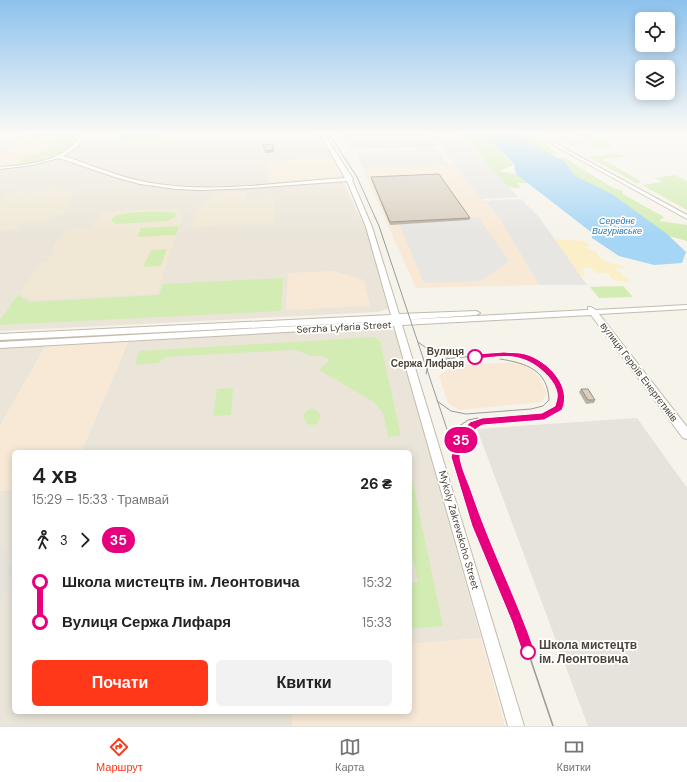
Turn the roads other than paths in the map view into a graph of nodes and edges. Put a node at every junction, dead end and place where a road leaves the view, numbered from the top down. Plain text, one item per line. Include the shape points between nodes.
1 (95, 168) edge
2 (344, 168) edge
3 (598, 168) edge
4 (350, 179) junction
5 (687, 217) edge
6 (687, 303) edge
7 (687, 307) edge
8 (592, 310) junction
9 (397, 320) junction
10 (0, 337) edge
11 (0, 345) edge
12 (687, 435) edge
13 (516, 726) edge

1 - 4 street via 134,181 169,187 218,188
2 - 4 street, Mykoly Zakrevskoho Street
3 - 5 street
4 - 9 street, Mykoly Zakrevskoho Street via 369,227
6 - 8 street, Serzha Lyfaria Street
7 - 8 street, Serzha Lyfaria Street
8 - 9 street, Serzha Lyfaria Street
8 - 12 street, вулиця Героїв Енергетиків
9 - 10 street, Serzha Lyfaria Street
9 - 11 street, Serzha Lyfaria Street
9 - 13 street, Mykoly Zakrevskoho Street

